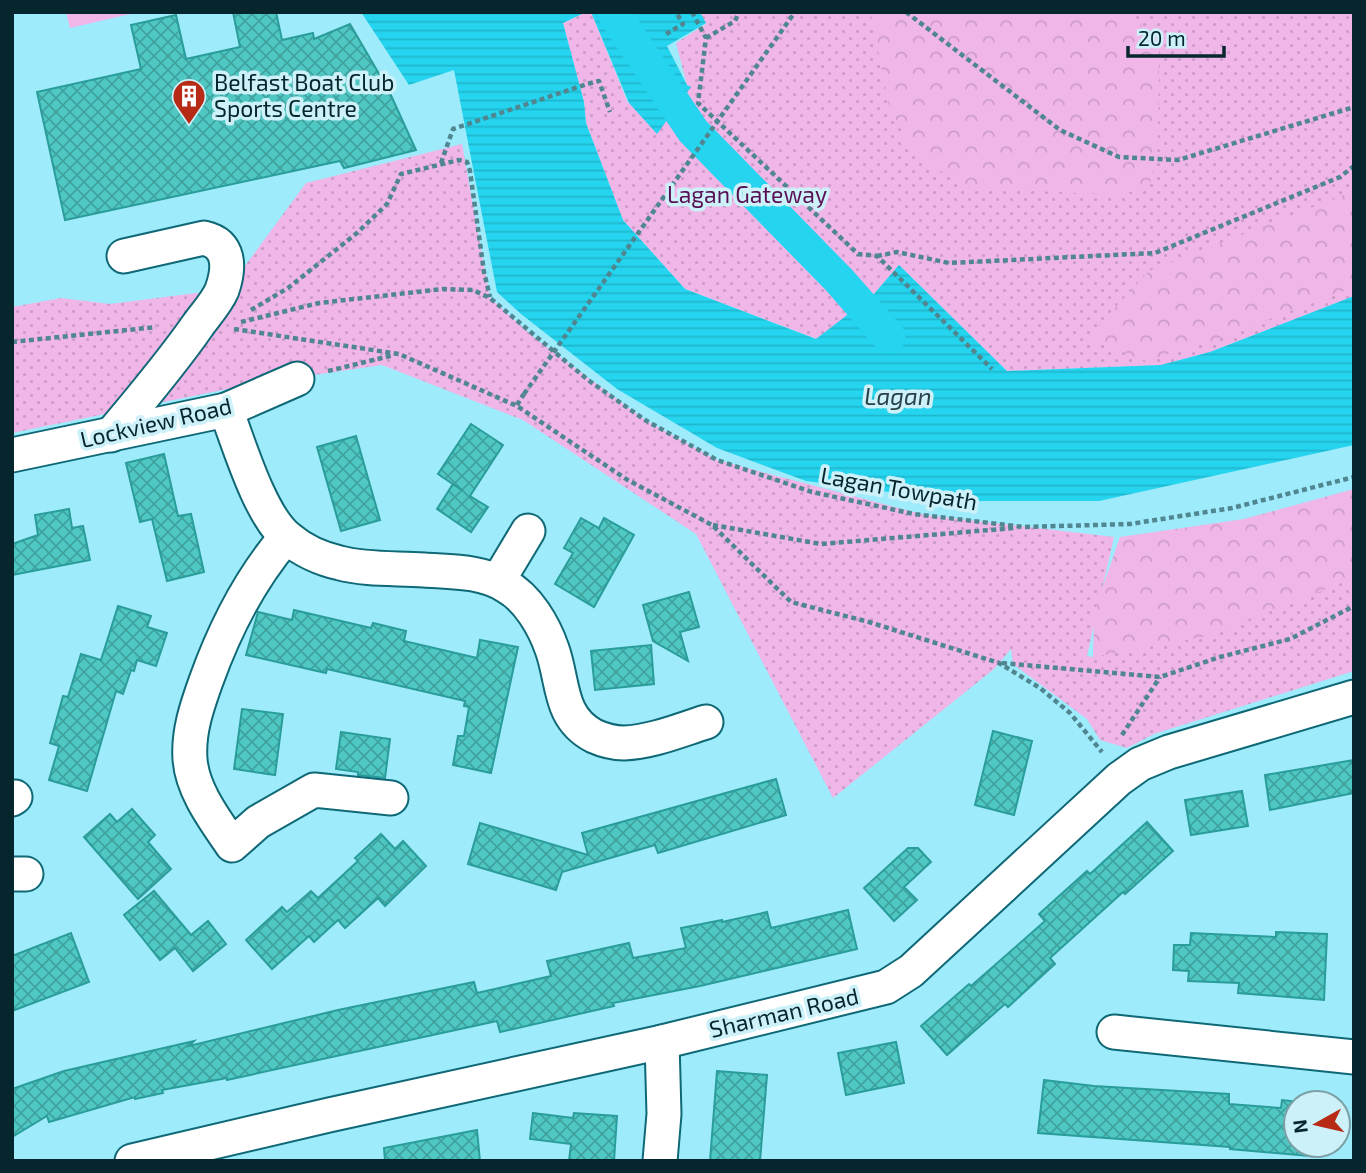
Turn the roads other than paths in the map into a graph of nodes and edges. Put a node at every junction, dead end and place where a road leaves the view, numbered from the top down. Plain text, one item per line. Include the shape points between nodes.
1 (124, 256) dead end
2 (297, 379) road end
3 (226, 410) junction
4 (111, 435) junction
5 (12, 455) edge
6 (528, 531) dead end
7 (286, 537) junction
8 (498, 580) junction
9 (1354, 697) edge
10 (706, 722) dead end
11 (391, 798) dead end
12 (1114, 1032) dead end
13 (662, 1042) junction
14 (1354, 1057) edge
15 (132, 1161) edge
16 (660, 1161) edge

1 - 4 street via 204,238 216,241 225,253 227,272 212,324
2 - 3 street, Lockview Road
3 - 4 street, Lockview Road
3 - 7 street via 261,497
4 - 5 street, Lockview Road
6 - 8 street
7 - 8 street via 341,564 482,574
7 - 11 street via 240,602 201,694 191,727 190,761 199,792 232,845 258,822 314,790
8 - 10 street via 525,602 540,623 552,650 564,704 587,732 624,743
9 - 13 street, Sharman Road via 1113,769 911,971 886,987
12 - 14 street
13 - 15 street, Sharman Road
13 - 16 street

